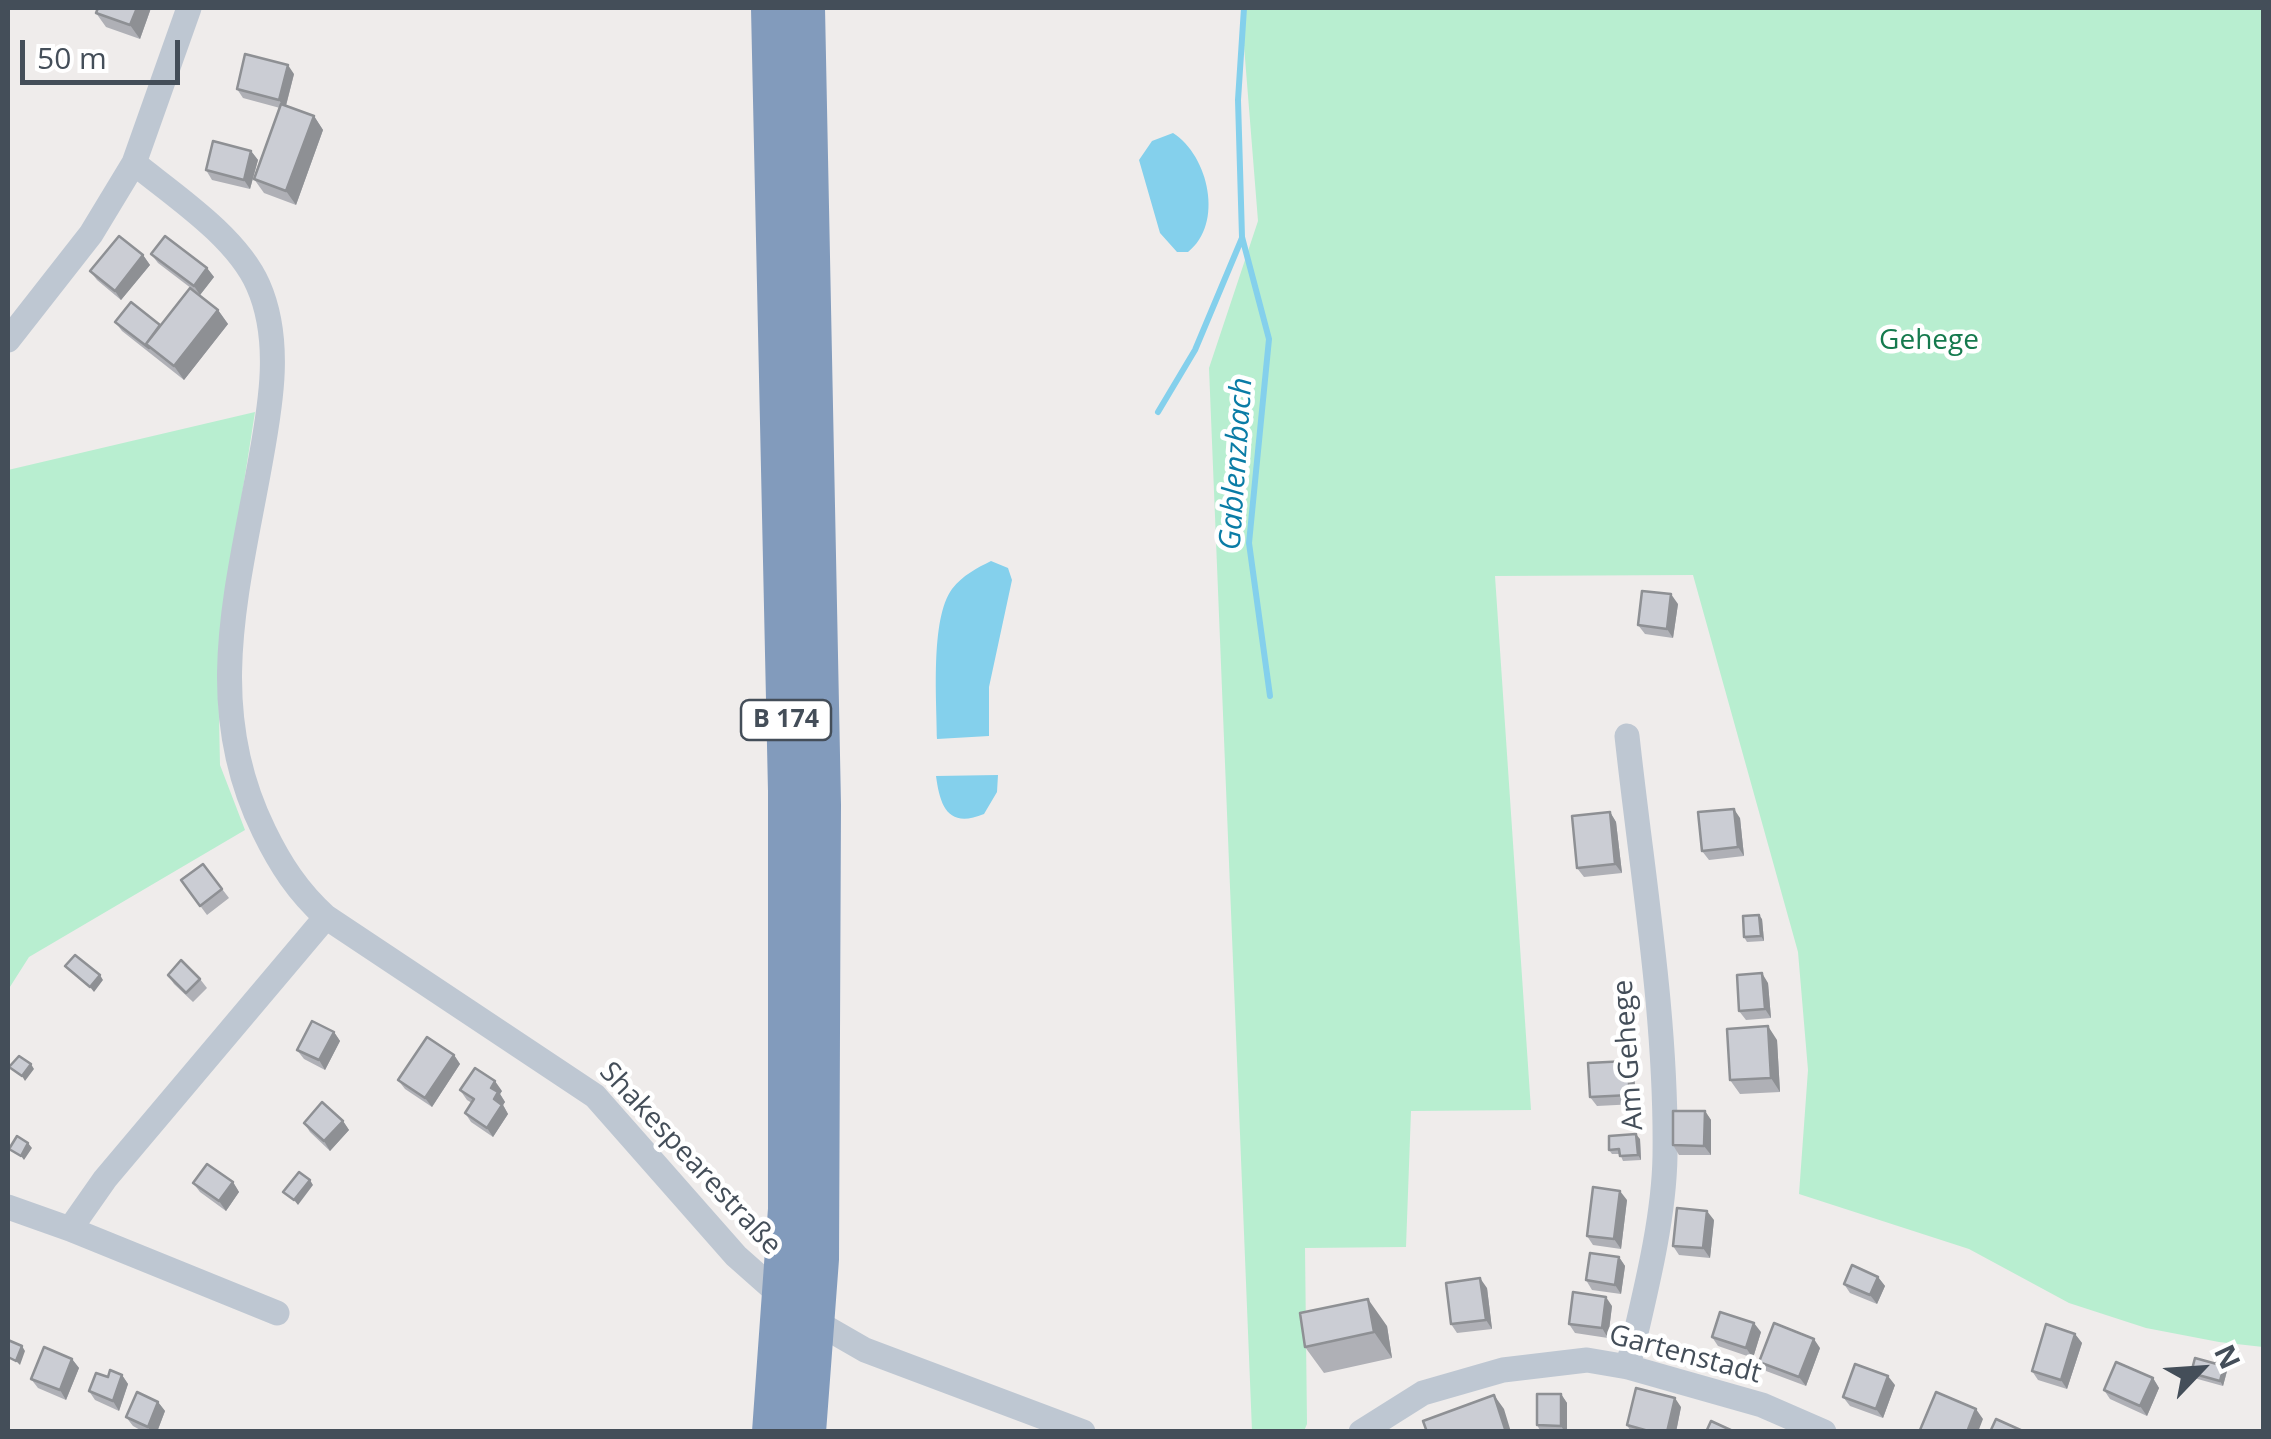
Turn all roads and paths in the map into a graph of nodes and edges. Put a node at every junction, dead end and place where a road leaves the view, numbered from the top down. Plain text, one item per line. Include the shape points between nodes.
1 (189, 8) edge
2 (770, 8) edge
3 (806, 8) edge
4 (134, 164) junction
5 (8, 340) edge
6 (1627, 736) dead end
7 (326, 917) junction
8 (8, 1206) edge
9 (70, 1230) junction
10 (276, 1313) dead end
11 (1628, 1367) junction
12 (771, 1432) edge
13 (807, 1432) edge
14 (1083, 1432) edge
15 (1361, 1432) edge
16 (1824, 1432) edge

1 - 4 street
2 - 12 highway, B 174 via 788,791 787,1208
3 - 13 highway, B 174 via 822,805 820,1259
4 - 5 street via 91,234
4 - 7 street, Shakespearestraße via 236,251 265,304 272,383 233,628 228,711 254,811 287,873
6 - 11 street, Am Gehege via 1654,979 1665,1160
7 - 9 street via 104,1179
7 - 14 street, Shakespearestraße via 595,1096 736,1256 826,1327 866,1350
8 - 9 street
9 - 10 street
11 - 15 street, Gartenstadt via 1587,1360 1503,1370 1423,1393
11 - 16 street, Gartenstadt via 1762,1406

